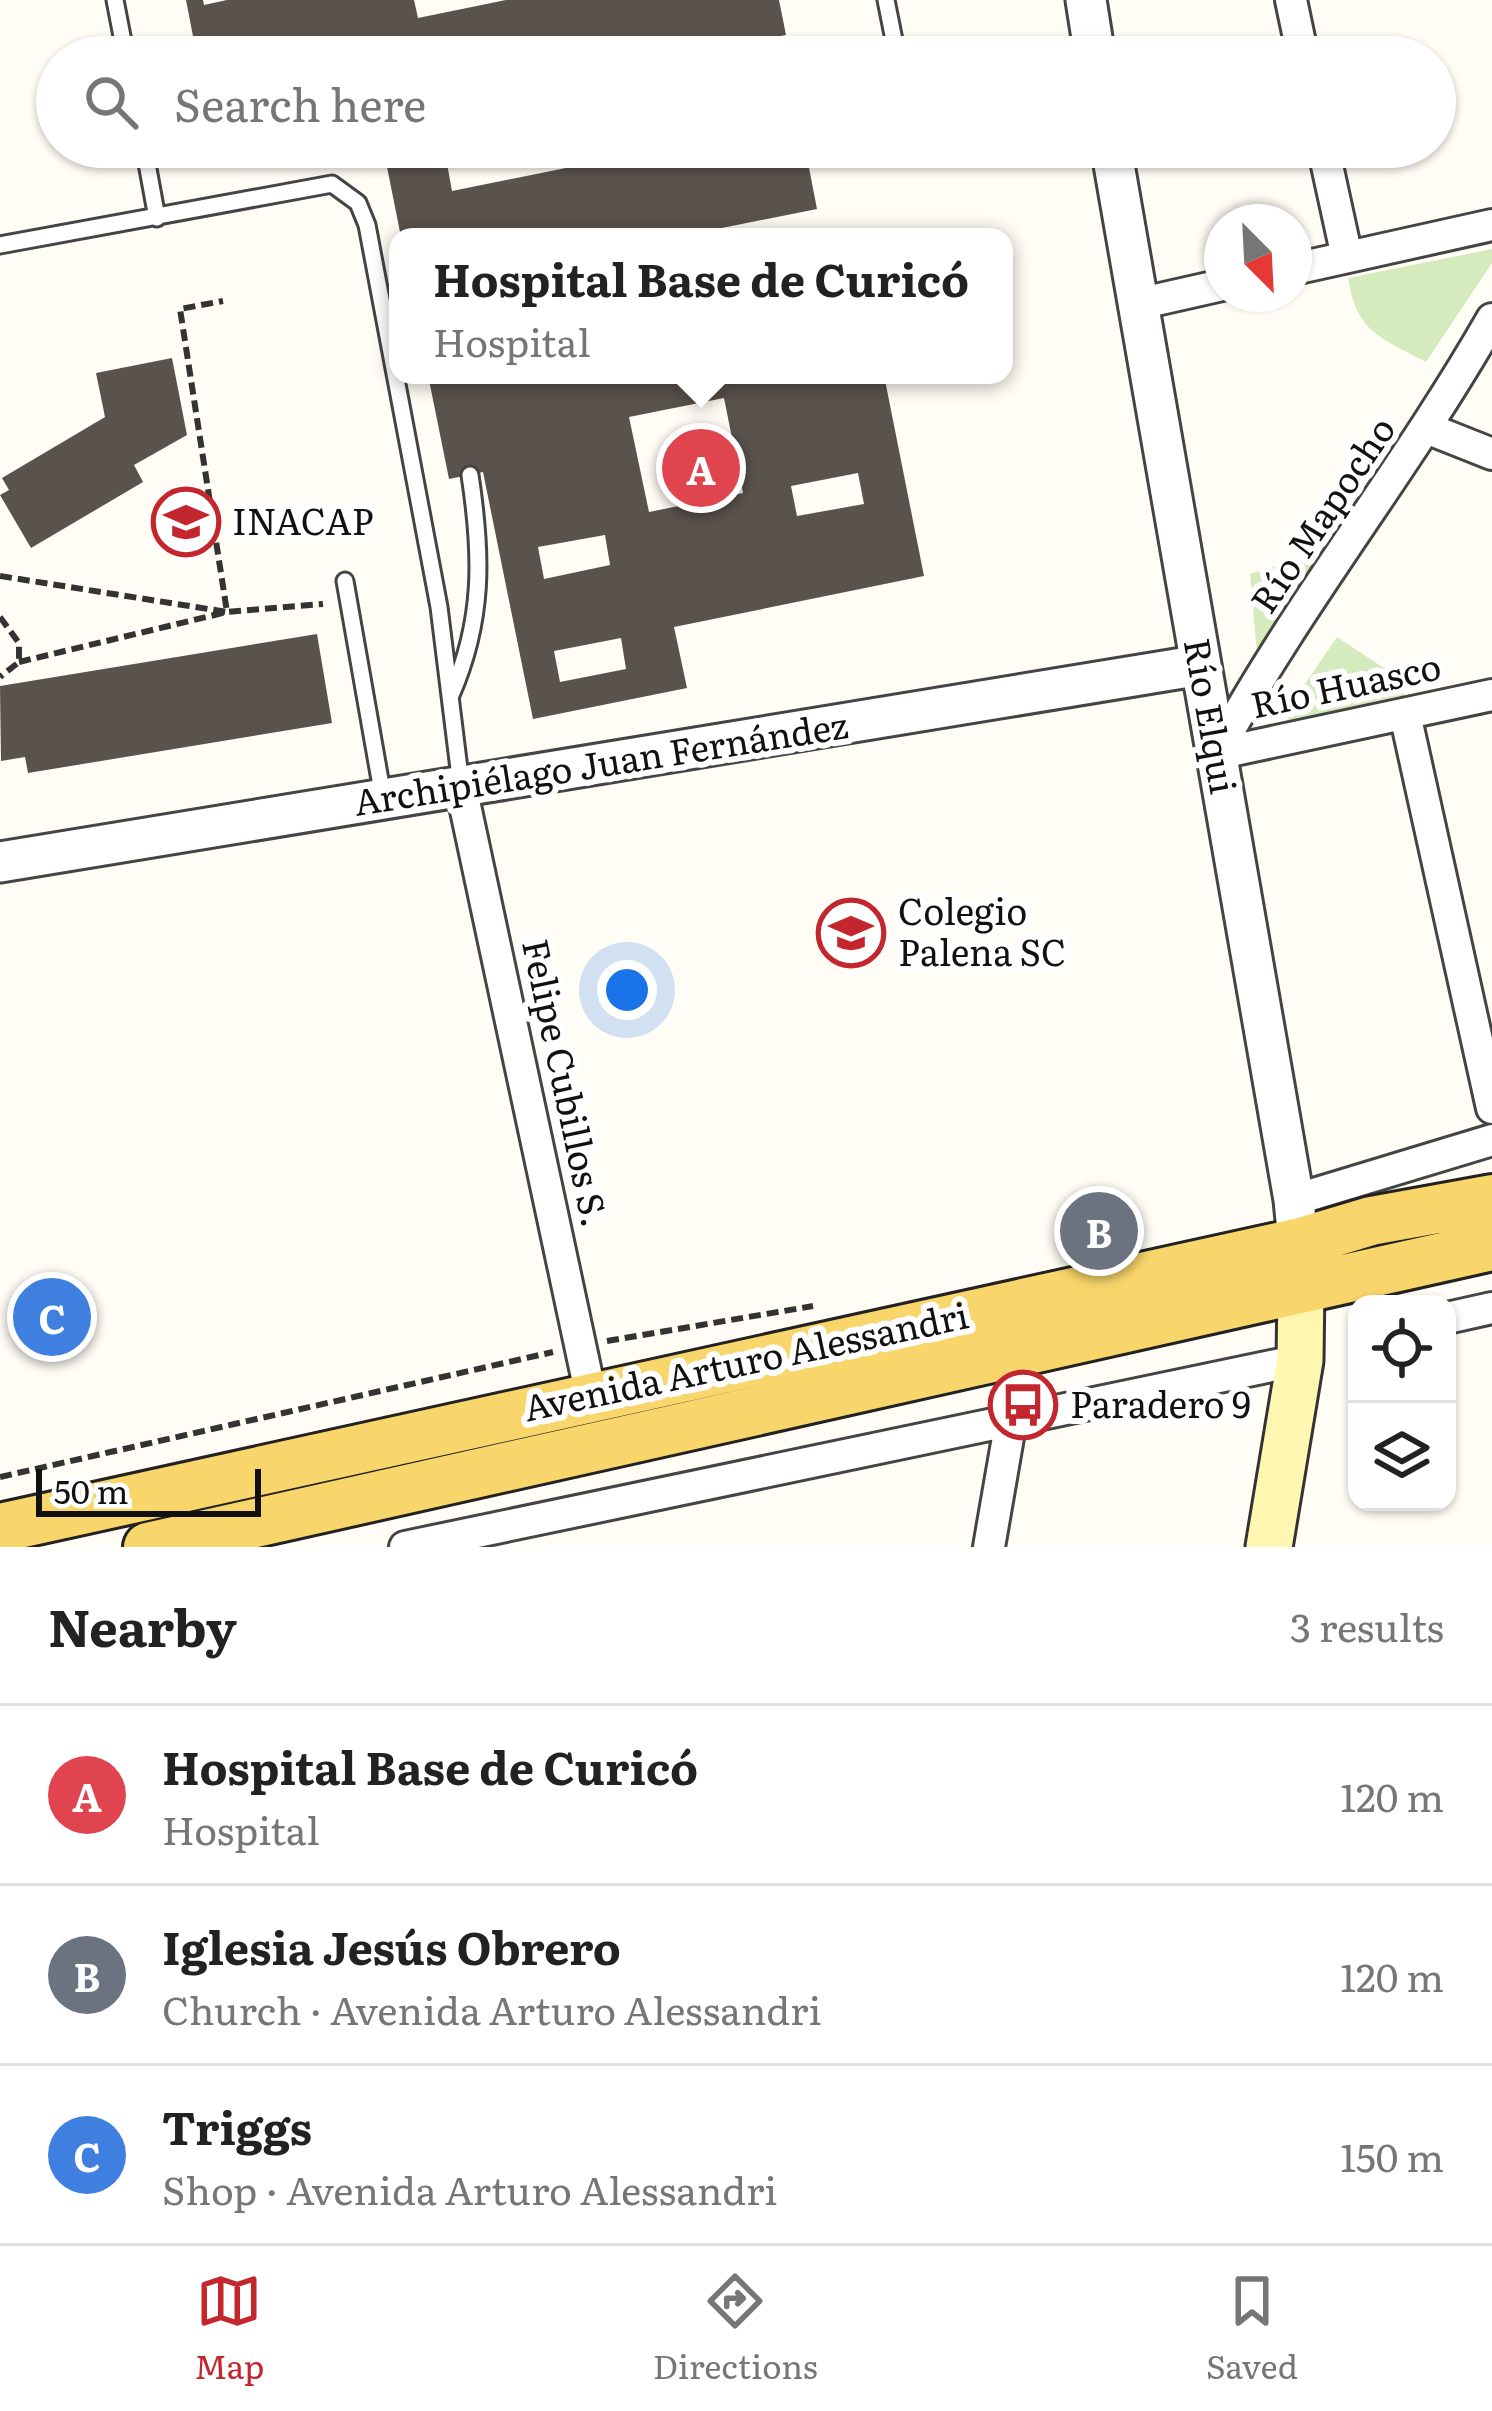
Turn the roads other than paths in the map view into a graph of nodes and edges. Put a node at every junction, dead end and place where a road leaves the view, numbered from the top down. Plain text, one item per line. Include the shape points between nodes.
1 (115, 0) edge
2 (886, 0) edge
3 (1086, 0) edge
4 (1291, 0) edge
5 (122, 36) edge
6 (893, 36) edge
7 (1092, 36) edge
8 (1299, 36) edge
9 (148, 168) edge
10 (1115, 168) edge
11 (1328, 168) edge
12 (158, 218) junction
13 (1492, 225) edge
14 (0, 245) edge
15 (1347, 257) junction
16 (1312, 265) edge
17 (1204, 289) edge
18 (1138, 304) junction
19 (1492, 319) edge
20 (389, 336) edge
21 (398, 384) edge
22 (1429, 429) junction
23 (1492, 454) edge
24 (470, 475) dead end
25 (345, 581) dead end
26 (1201, 664) junction
27 (1492, 695) edge
28 (450, 696) junction
29 (1405, 714) junction
30 (1216, 754) junction
31 (461, 787) junction
32 (383, 800) junction
33 (0, 862) edge
34 (1492, 1108) edge
35 (1492, 1140) edge
36 (1492, 1199) edge
37 (1299, 1243) junction
38 (1492, 1246) edge
39 (1492, 1308) edge
40 (1456, 1316) edge
41 (1300, 1360) junction
42 (591, 1396) junction
43 (1011, 1420) junction
44 (180, 1524) edge
45 (0, 1528) edge
46 (530, 1534) edge
47 (405, 1547) edge
48 (988, 1547) edge
49 (1269, 1547) edge

1 - 5 lane
2 - 6 lane
3 - 7 street
4 - 8 street
9 - 12 lane
10 - 18 street, Río Elqui
11 - 15 street
12 - 14 lane
12 - 20 lane via 332,184 358,203 368,225
13 - 15 street
15 - 16 street
17 - 18 street
18 - 26 street, Río Elqui
19 - 22 street, Río Mapocho
21 - 28 lane
22 - 23 street
22 - 30 street, Río Mapocho via 1252,687
24 - 28 lane via 481,585
25 - 32 lane
26 - 30 street, Río Elqui
26 - 31 street, Archipiélago Juan Fernández
27 - 29 street, Río Huasco
28 - 31 lane
29 - 30 street, Río Huasco
29 - 34 street
30 - 37 street, Río Elqui
31 - 32 street, Archipiélago Juan Fernández
31 - 42 street, Felipe Cubillos S.
32 - 33 street, Archipiélago Juan Fernández
35 - 37 street, Avenida Arturo Alessandri
36 - 37 main road, Avenida Arturo Alessandri via 1371,1220
37 - 38 main road, Avenida Arturo Alessandri
37 - 41 main road
37 - 42 main road, Avenida Arturo Alessandri
37 - 44 main road, Avenida Arturo Alessandri
39 - 40 street
41 - 43 street
41 - 49 main road
42 - 44 main road, Avenida Arturo Alessandri
43 - 46 street
43 - 48 street
44 - 45 main road, Avenida Arturo Alessandri
46 - 47 street

